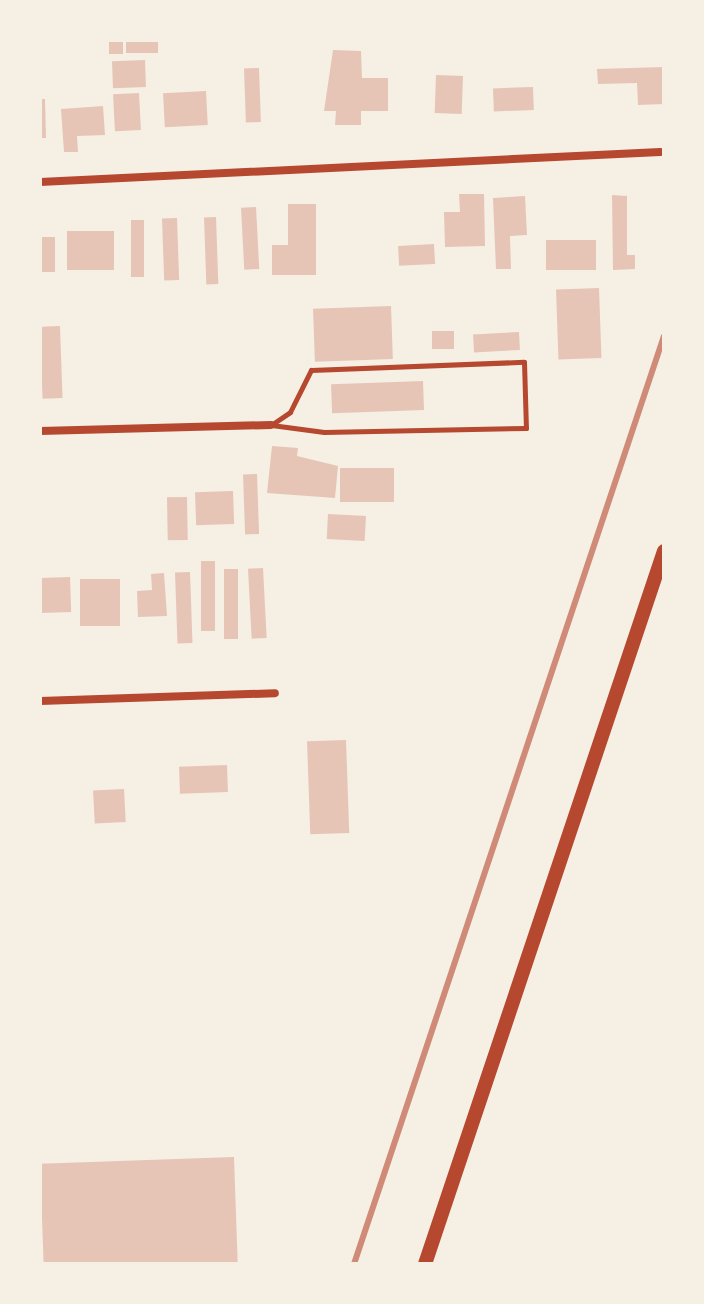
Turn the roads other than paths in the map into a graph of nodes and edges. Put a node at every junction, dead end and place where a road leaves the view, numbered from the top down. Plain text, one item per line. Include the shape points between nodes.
1 (660, 152) dead end
2 (40, 182) edge
3 (271, 425) junction
4 (40, 431) edge
5 (664, 551) edge
6 (275, 693) dead end
7 (40, 701) edge
8 (425, 1264) edge

1 - 2 street
3 - 3 lane via 324,432 526,428 524,362 311,370 290,412
3 - 4 street
5 - 8 main road
6 - 7 street

